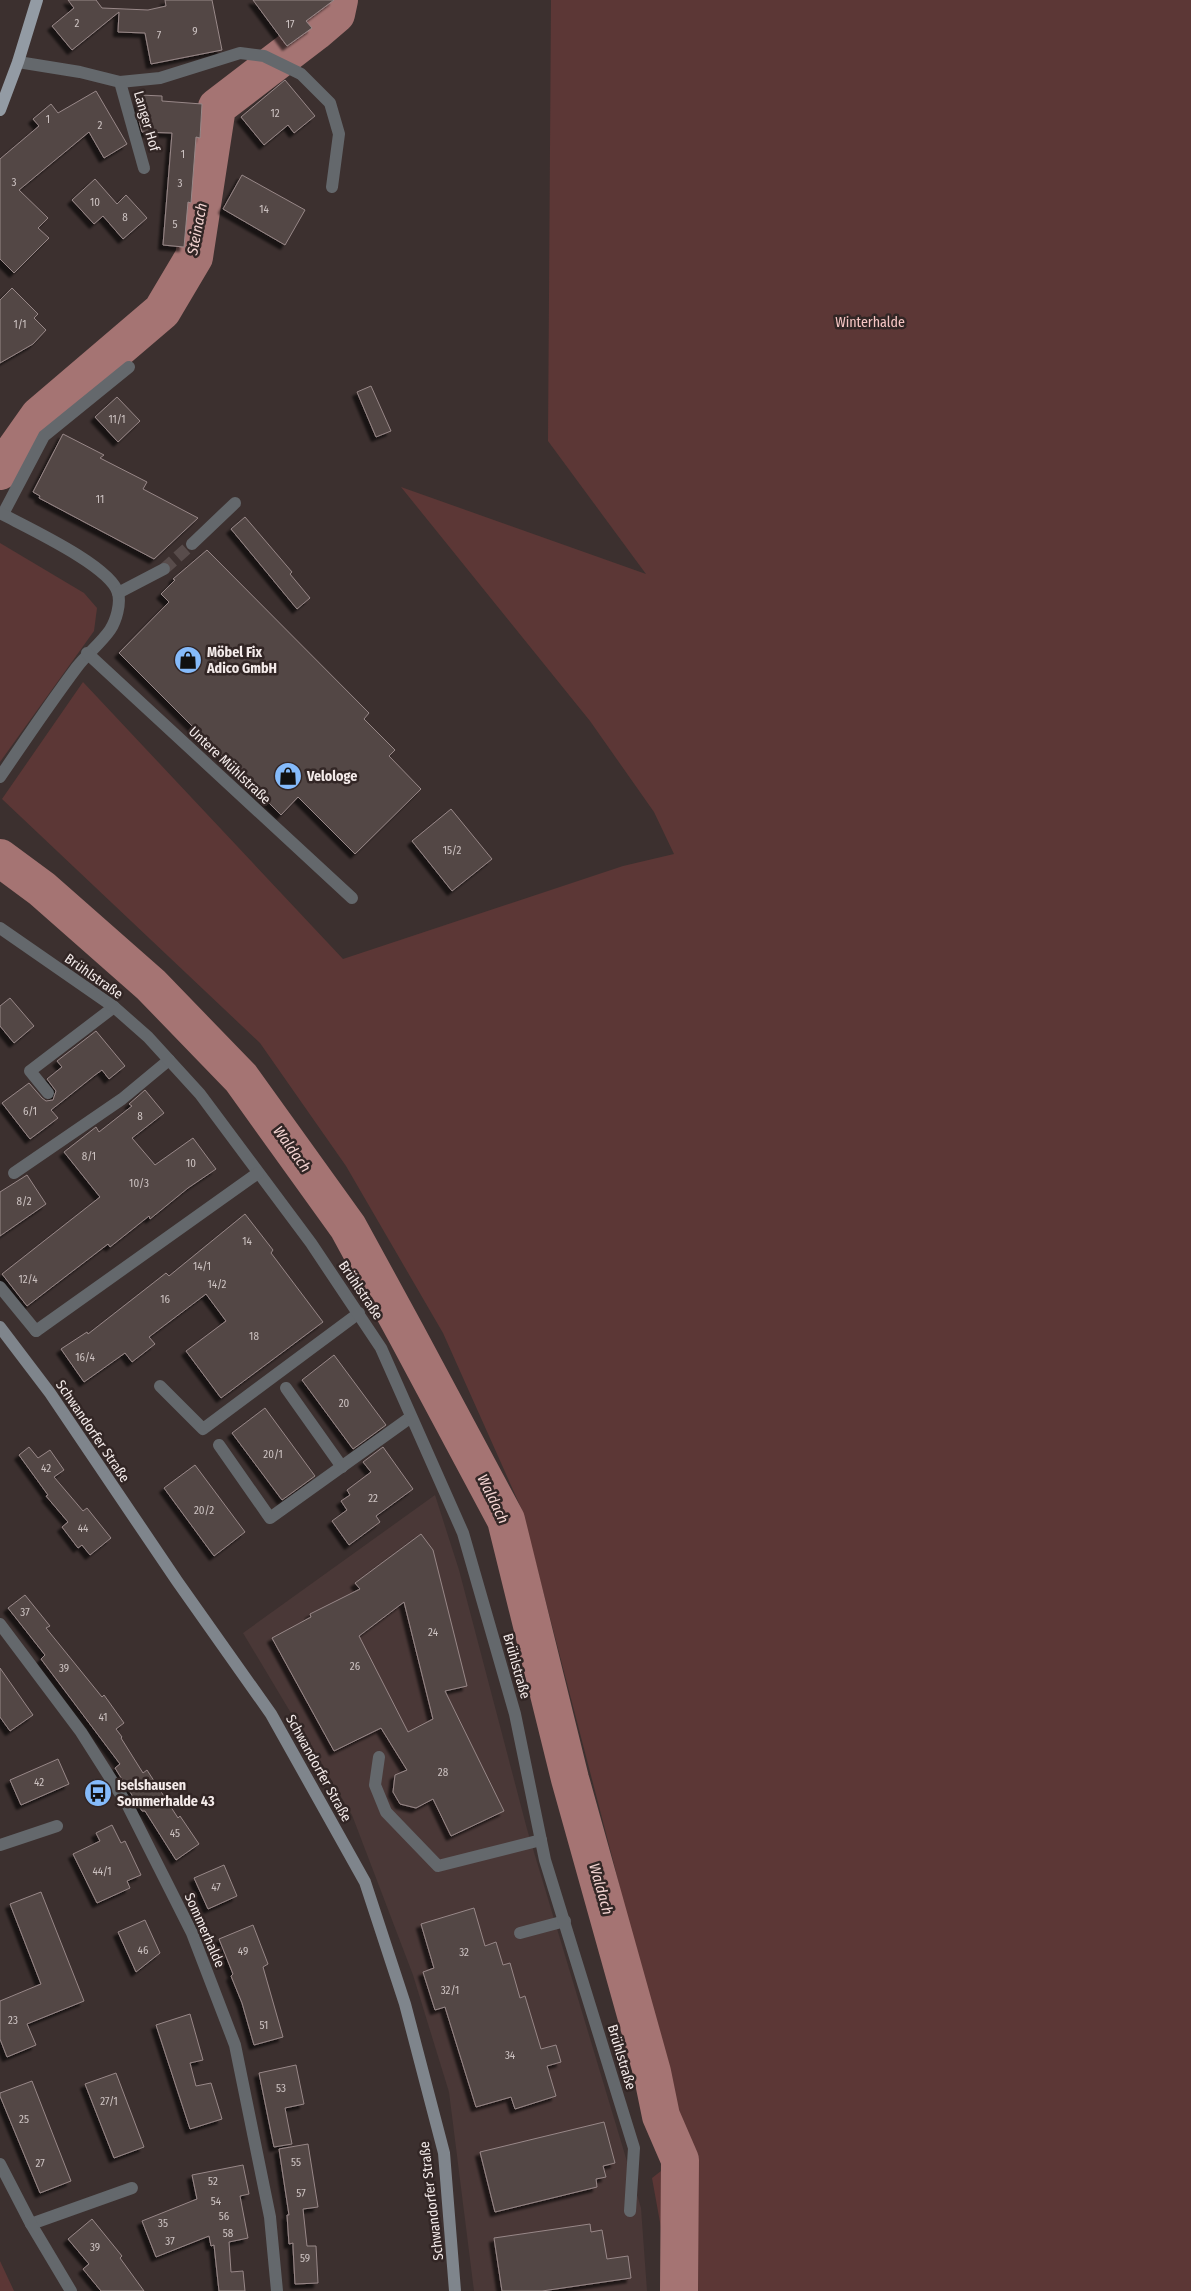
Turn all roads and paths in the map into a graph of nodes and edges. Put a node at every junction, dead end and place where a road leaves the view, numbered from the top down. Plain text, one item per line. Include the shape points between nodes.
1 (37, 0) edge
2 (18, 62) junction
3 (120, 82) junction
4 (0, 110) edge
5 (144, 168) dead end
6 (332, 187) dead end
7 (129, 367) dead end
8 (235, 503) dead end
9 (2, 514) edge
10 (192, 544) tunnel mouth
11 (164, 569) tunnel mouth
12 (118, 594) junction
13 (88, 653) junction
14 (0, 777) edge
15 (352, 898) dead end
16 (0, 928) edge
17 (114, 1007) junction
18 (169, 1060) junction
19 (48, 1093) dead end
20 (14, 1173) dead end
21 (258, 1173) junction
22 (0, 1286) edge
23 (359, 1313) junction
24 (0, 1327) edge
25 (160, 1386) dead end
26 (286, 1388) dead end
27 (411, 1417) junction
28 (219, 1445) dead end
29 (342, 1466) junction
30 (0, 1624) edge
31 (379, 1757) dead end
32 (57, 1826) dead end
33 (541, 1840) junction
34 (0, 1845) edge
35 (565, 1921) junction
36 (520, 1933) dead end
37 (0, 2164) edge
38 (132, 2188) dead end
39 (630, 2211) dead end
40 (31, 2224) junction
41 (71, 2291) edge
42 (277, 2291) edge
43 (455, 2291) edge

1 - 2 main road
2 - 3 street
2 - 4 main road
3 - 5 street, Langer Hof
3 - 6 street via 160,78 240,53 264,56 301,74 330,103 339,134
7 - 9 street via 44,436
8 - 10 street
9 - 12 street via 84,559 108,576
11 - 12 street
12 - 13 street via 118,613 110,630
13 - 14 street
13 - 15 street, Untere Mühlstraße
16 - 17 street, Brühlstraße
17 - 18 street, Brühlstraße
17 - 19 street via 30,1071
18 - 20 street via 122,1098
18 - 21 street, Brühlstraße via 200,1094
21 - 22 street via 36,1331
21 - 23 street, Brühlstraße via 312,1243
23 - 25 street via 203,1429
23 - 27 street, Brühlstraße via 381,1348
24 - 43 main road, Schwandorfer Straße via 50,1393 177,1582 271,1714 365,1882 405,2004 444,2153
26 - 29 street
27 - 29 street
27 - 33 street, Brühlstraße via 463,1533 515,1714
28 - 29 street via 270,1518
30 - 42 street, Sommerhalde via 81,1732 128,1806 192,1932 235,2045 270,2217
31 - 33 street via 375,1785 386,1812 438,1866
32 - 34 street
33 - 35 street, Brühlstraße
35 - 36 street
35 - 39 street, Brühlstraße via 634,2148
37 - 40 street
38 - 40 street
40 - 41 street

